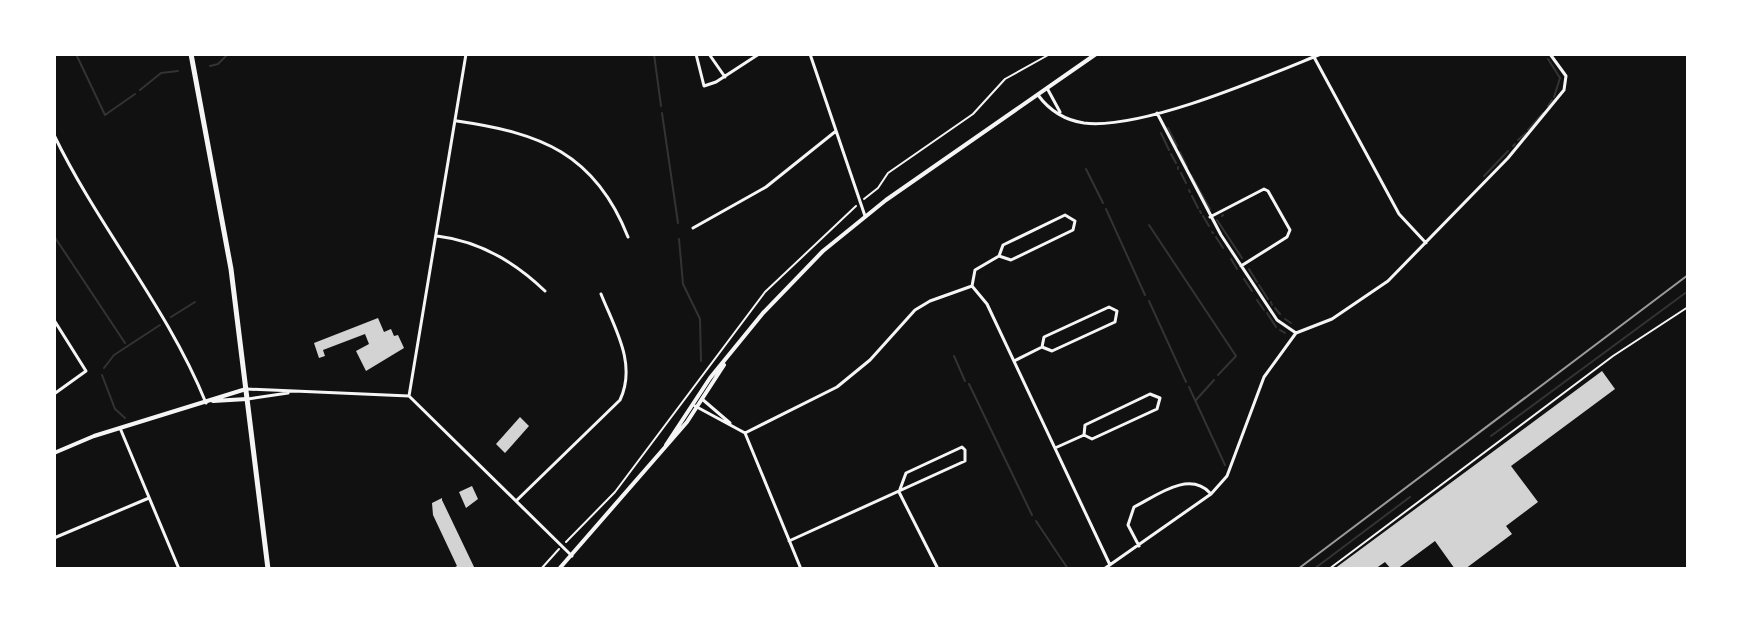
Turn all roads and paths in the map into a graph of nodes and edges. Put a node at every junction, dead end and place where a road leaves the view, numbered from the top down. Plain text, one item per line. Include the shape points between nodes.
1 (191, 54) edge
2 (466, 54) edge
3 (696, 54) edge
4 (709, 54) edge
5 (759, 54) edge
6 (810, 54) edge
7 (1096, 54) edge
8 (1321, 54) edge
9 (1550, 54) edge
10 (1314, 57) junction
11 (725, 77) junction
12 (1047, 88) junction
13 (1038, 95) junction
14 (1157, 113) junction
15 (1062, 115) junction
16 (457, 121) junction
17 (836, 131) junction
18 (54, 135) edge
19 (865, 216) junction
20 (1210, 218) junction
21 (693, 228) dead end
22 (437, 236) junction
23 (628, 237) dead end
24 (1426, 243) junction
25 (999, 256) junction
26 (1241, 266) junction
27 (972, 286) junction
28 (545, 291) dead end
29 (601, 294) dead end
30 (1688, 307) edge
31 (54, 320) edge
32 (1296, 333) junction
33 (1042, 347) junction
34 (1014, 361) junction
35 (246, 389) junction
36 (291, 392) junction
37 (54, 394) edge
38 (409, 396) junction
39 (700, 398) junction
40 (247, 399) junction
41 (208, 402) junction
42 (695, 406) junction
43 (733, 425) junction
44 (120, 428) junction
45 (745, 433) junction
46 (1084, 435) junction
47 (1055, 448) junction
48 (54, 453) edge
49 (899, 492) junction
50 (1211, 494) junction
51 (149, 498) junction
52 (516, 501) junction
53 (54, 538) edge
54 (789, 541) junction
55 (1139, 546) junction
56 (558, 551) dead end
57 (572, 556) junction
58 (548, 561) junction
59 (1110, 565) junction
60 (177, 568) edge
61 (556, 568) edge
62 (268, 569) edge
63 (541, 569) edge
64 (801, 569) edge
65 (938, 569) edge
66 (1104, 569) edge
67 (1329, 569) edge

1 - 35 main road via 222,216
2 - 16 street
3 - 11 street via 704,86
4 - 11 street
5 - 11 street
6 - 17 street
7 - 12 street
8 - 10 street
9 - 24 street via 1566,76 1559,100
10 - 14 street
10 - 24 street via 1399,214
12 - 13 street
12 - 15 street
13 - 15 street
13 - 19 street
14 - 15 street via 1098,124
14 - 20 street
16 - 22 street
16 - 23 street via 527,134 563,151 599,184
17 - 19 street
17 - 21 street via 766,187
18 - 41 street
19 - 39 street via 788,285
20 - 26 street
20 - 26 street via 1268,191 1290,230
22 - 28 street via 480,247
22 - 38 street
24 - 32 street via 1360,303
25 - 25 street via 1003,245 1065,215 1075,221 1073,230 1011,260
25 - 27 street via 975,270
26 - 32 street via 1277,320
27 - 34 street via 987,304
27 - 45 street via 915,310 837,387
29 - 52 street via 626,358 626,387 620,400
30 - 67 lane via 1613,356
31 - 37 street via 85,367 85,373
32 - 50 street via 1264,377 1227,476
33 - 33 street via 1044,337 1109,307 1117,311 1115,322 1052,351
33 - 34 street
34 - 47 street
35 - 36 street
35 - 40 main road
35 - 41 street
36 - 38 street
36 - 40 street
38 - 52 street
39 - 42 street
39 - 43 street
40 - 41 street
40 - 62 main road
41 - 44 street
42 - 43 street
42 - 57 street
43 - 45 street
44 - 48 street
44 - 51 street
45 - 54 street
46 - 46 street via 1085,425 1111,412 1150,394 1160,398 1157,409 1092,439
46 - 47 street
47 - 59 street
49 - 49 street via 965,461 965,450 952,449 906,473
49 - 54 street
49 - 65 street
50 - 55 street
50 - 55 street via 1203,485 1187,482 1134,507 1128,525
51 - 53 street
51 - 60 street
52 - 57 street
54 - 64 street
55 - 59 street
56 - 58 path
57 - 61 street
58 - 61 path
58 - 63 path
59 - 66 street

